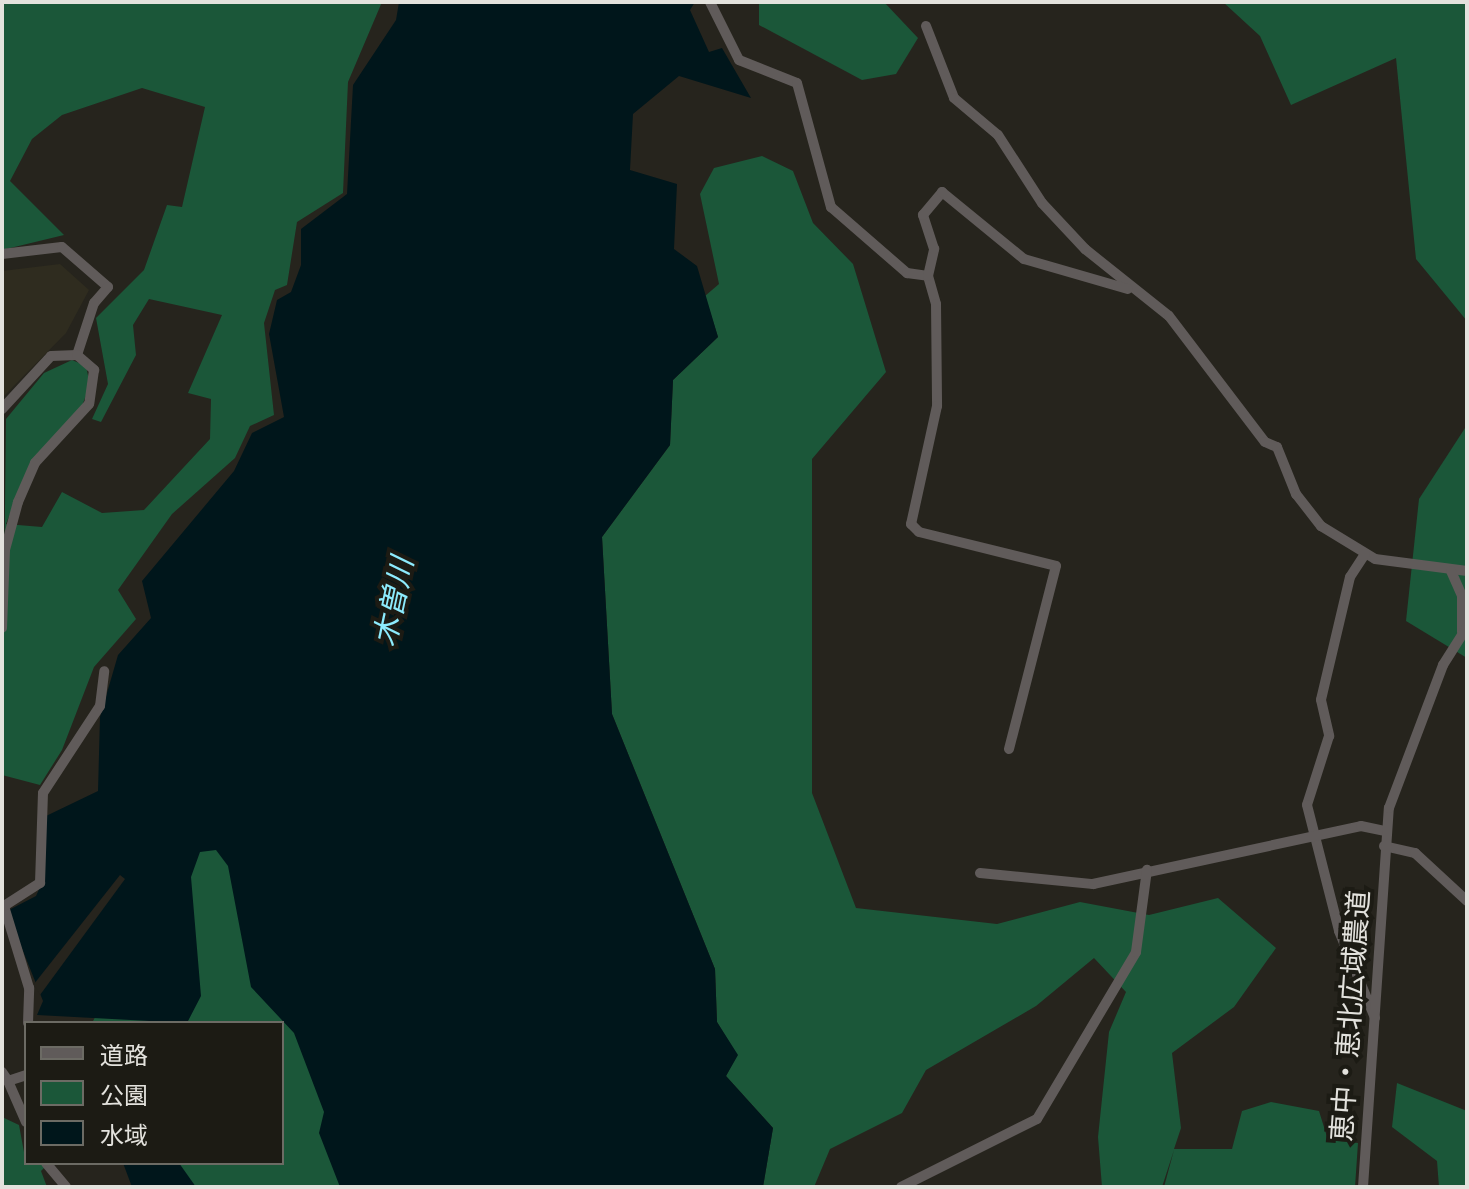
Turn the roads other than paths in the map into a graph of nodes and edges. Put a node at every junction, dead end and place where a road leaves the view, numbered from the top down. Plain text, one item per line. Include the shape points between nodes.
1 (710, 2) edge
2 (926, 26) dead end
3 (2, 254) edge
4 (928, 276) junction
5 (1128, 289) junction
6 (77, 355) junction
7 (2, 409) edge
8 (1365, 554) junction
9 (1451, 571) junction
10 (1467, 571) edge
11 (2, 628) edge
12 (1465, 629) edge
13 (104, 671) dead end
14 (1009, 749) dead end
15 (1385, 831) junction
16 (1311, 839) junction
17 (1384, 846) junction
18 (1147, 870) junction
19 (980, 873) dead end
20 (1467, 901) edge
21 (1375, 1018) junction
22 (28, 1021) edge
23 (5, 1076) edge
24 (24, 1118) edge
25 (48, 1165) edge
26 (66, 1187) edge
27 (901, 1187) edge
28 (1363, 1187) edge

1 - 4 street via 739,60 797,83 831,207 907,273
2 - 5 street via 954,98 998,135 1042,203
3 - 6 street via 62,247 108,287 94,303
4 - 5 street via 934,249 923,215 942,192 1024,259
4 - 14 street via 936,304 937,406 911,524 919,532 1056,566
5 - 8 street via 1169,316 1265,442 1277,447 1296,494 1321,526
6 - 7 street via 42,362
6 - 11 street via 94,370 93,393 23,487 5,550
8 - 9 street
8 - 16 street via 1350,577 1321,700 1329,736 1307,805
9 - 10 street
9 - 12 street via 1462,596
12 - 15 street, 恵中・恵北広域農道 via 1397,780
13 - 22 street via 100,706 43,793 40,883 4,906 29,988
15 - 16 street via 1361,826
15 - 17 street, 恵中・恵北広域農道
16 - 18 street
16 - 21 street
17 - 20 street via 1415,853
17 - 21 street, 恵中・恵北広域農道 via 1385,938
18 - 19 street via 1055,885
18 - 27 street via 1136,952 1037,1119
21 - 28 street, 恵中・恵北広域農道
23 - 24 street
25 - 26 street

